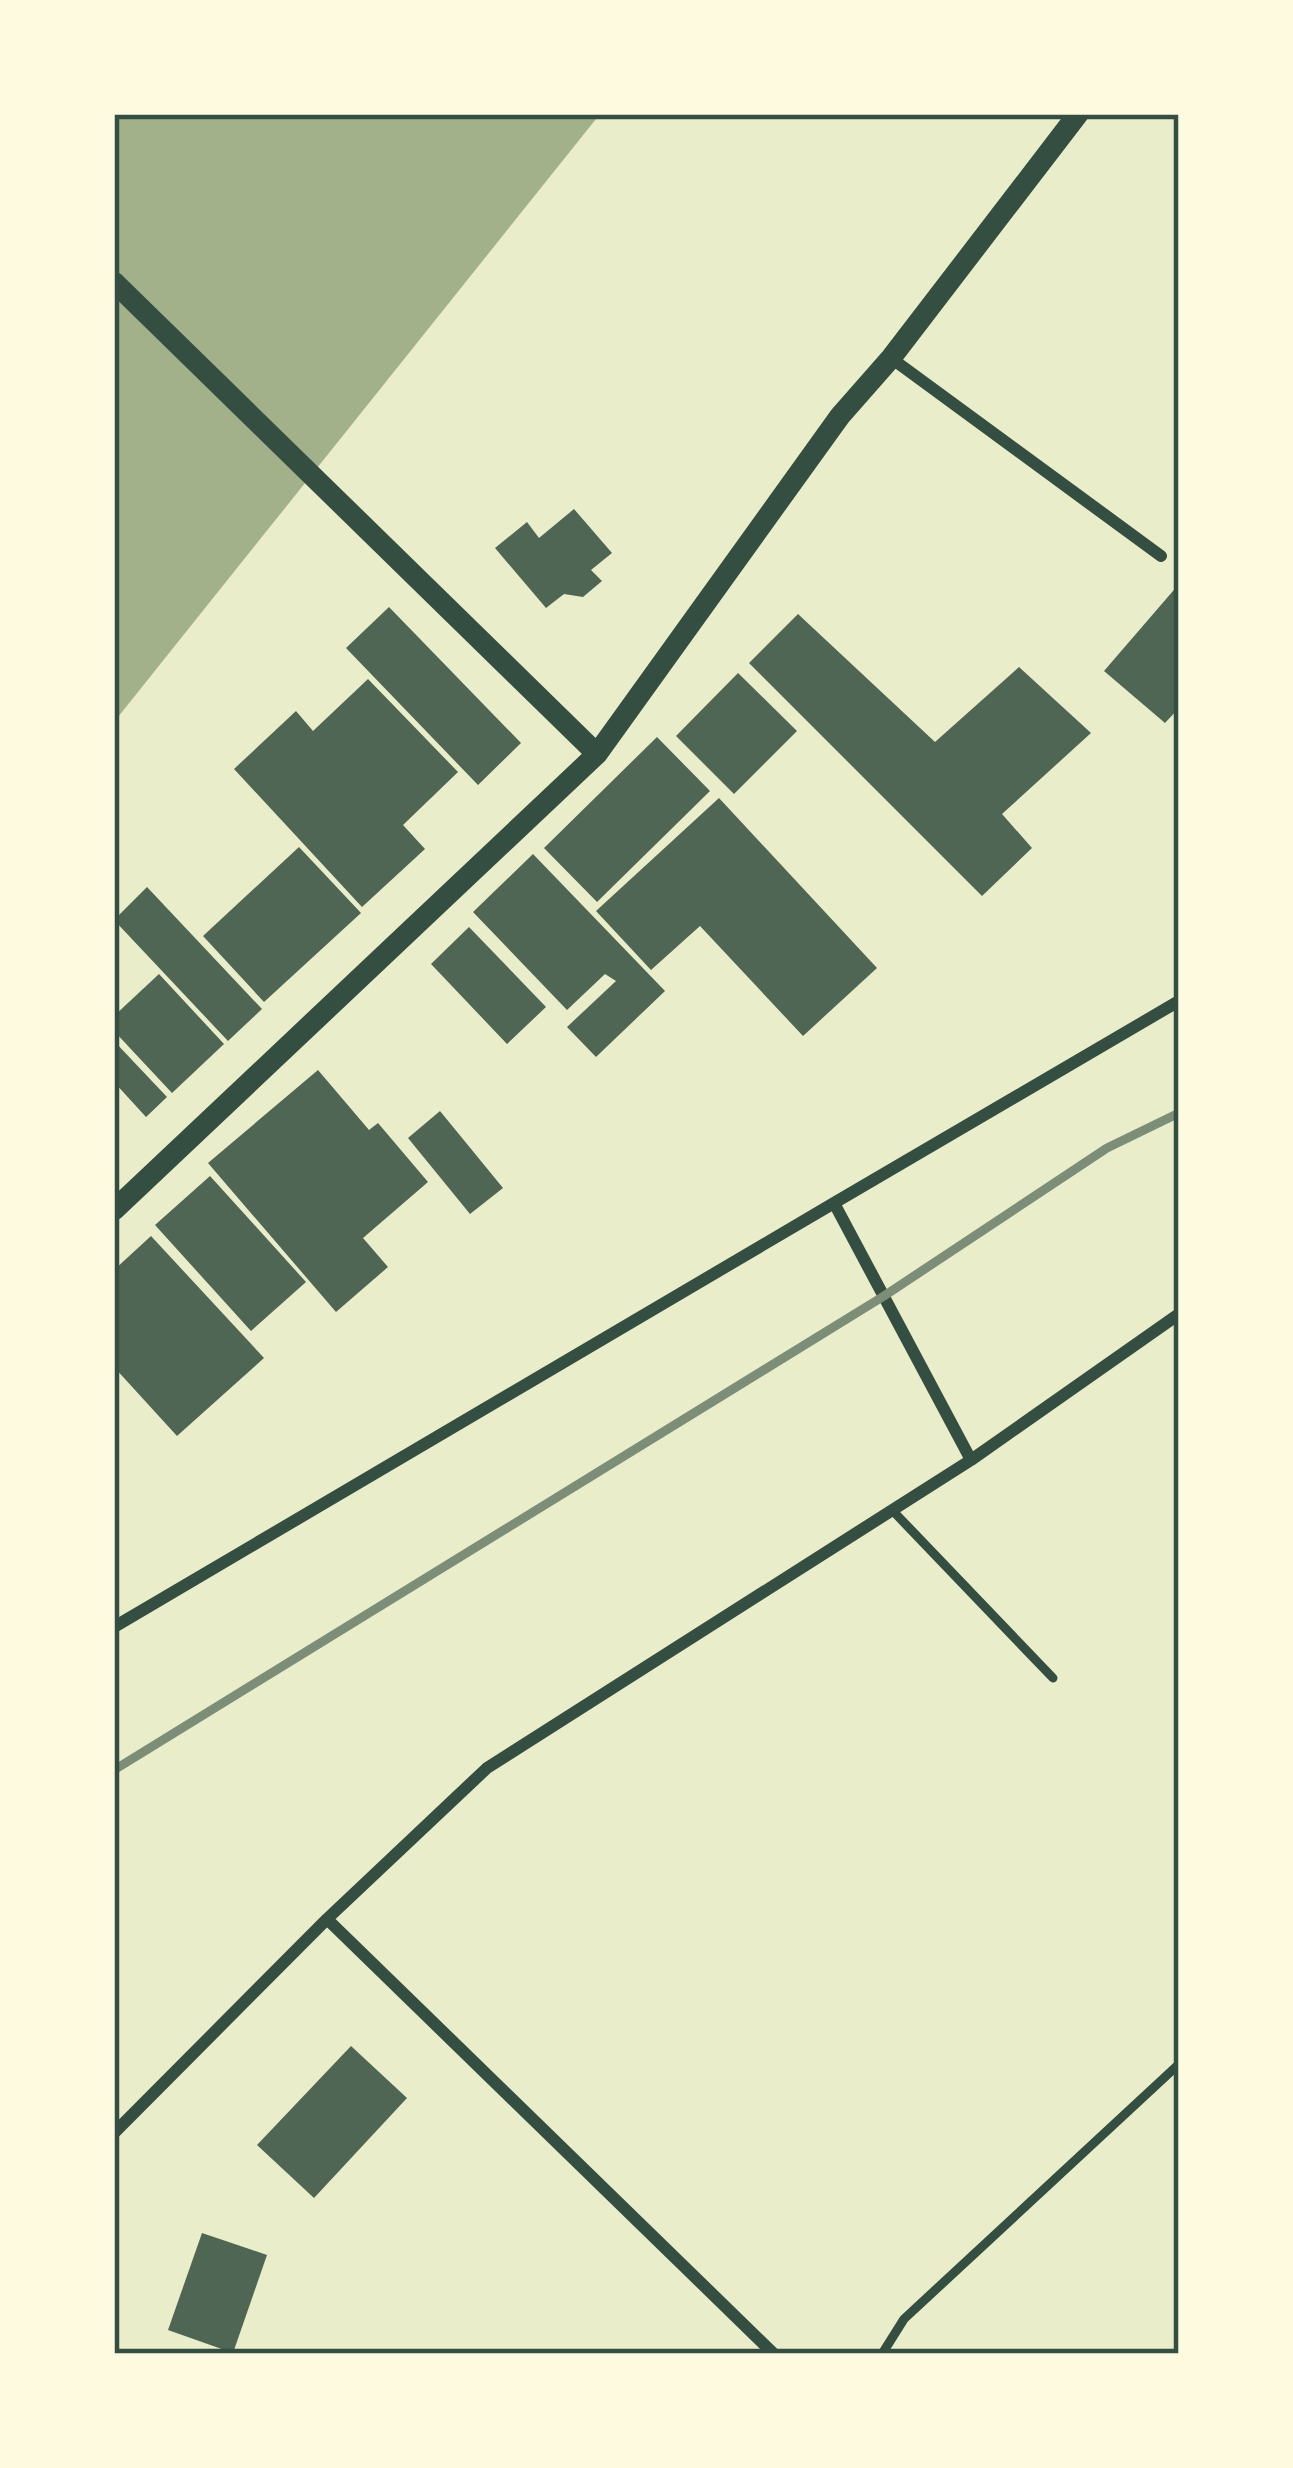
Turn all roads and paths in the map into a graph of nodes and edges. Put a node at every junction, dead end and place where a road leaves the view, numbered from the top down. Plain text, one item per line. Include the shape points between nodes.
1 (1078, 114) edge
2 (114, 282) edge
3 (891, 358) junction
4 (1161, 556) dead end
5 (597, 754) junction
6 (1179, 1001) edge
7 (834, 1203) junction
8 (114, 1210) edge
9 (1179, 1314) edge
10 (971, 1460) junction
11 (892, 1510) junction
12 (114, 1627) edge
13 (1053, 1678) dead end
14 (327, 1919) junction
15 (1179, 2064) edge
16 (114, 2133) edge
17 (774, 2354) edge
18 (882, 2354) edge

1 - 3 street
2 - 5 street
3 - 4 street
3 - 5 street via 840,416
5 - 8 street
6 - 7 street
7 - 10 street
7 - 12 street
9 - 10 street
10 - 11 street
11 - 13 lane
11 - 14 street via 487,1768
14 - 16 street
14 - 17 street
15 - 18 lane via 904,2319

